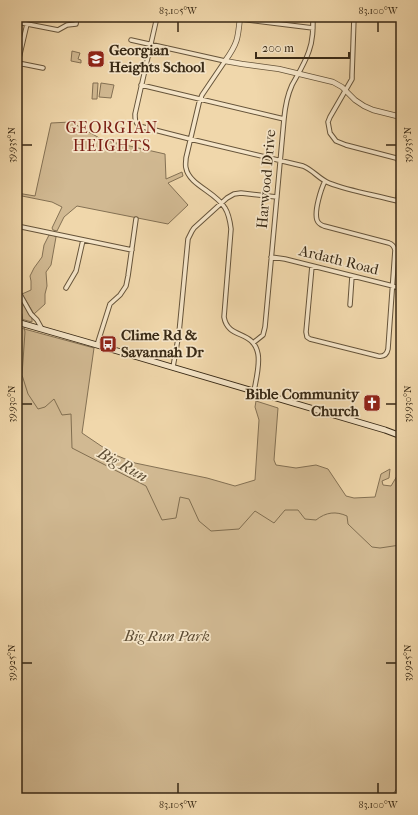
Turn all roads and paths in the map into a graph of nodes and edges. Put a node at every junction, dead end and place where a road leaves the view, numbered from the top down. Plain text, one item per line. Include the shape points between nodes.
1 (77, 17) edge
2 (156, 17) edge
3 (223, 17) edge
4 (313, 17) edge
5 (354, 17) edge
6 (240, 18) edge
7 (17, 22) edge
8 (27, 24) junction
9 (313, 28) junction
10 (130, 40) dead end
11 (150, 44) junction
12 (224, 61) junction
13 (18, 63) junction
14 (17, 67) edge
15 (43, 68) dead end
16 (298, 74) junction
17 (141, 85) junction
18 (345, 90) junction
19 (201, 99) junction
20 (401, 117) edge
21 (284, 119) junction
22 (190, 139) junction
23 (280, 161) junction
24 (325, 180) junction
25 (277, 197) junction
26 (399, 201) edge
27 (222, 203) junction
28 (136, 219) dead end
29 (17, 226) edge
30 (83, 240) junction
31 (132, 250) junction
32 (271, 257) junction
33 (312, 266) junction
34 (352, 276) junction
35 (392, 286) junction
36 (66, 288) dead end
37 (401, 288) edge
38 (17, 289) edge
39 (350, 305) dead end
40 (17, 322) edge
41 (43, 330) junction
42 (253, 343) junction
43 (97, 345) junction
44 (173, 368) junction
45 (254, 391) junction
46 (401, 436) edge

1 - 8 street via 76,24 58,30
2 - 11 street
3 - 6 street
4 - 9 street, Harwood Drive
5 - 18 street via 352,79
6 - 9 street
6 - 12 street via 236,43
7 - 8 street
8 - 13 street
9 - 16 street, Harwood Drive via 310,50
10 - 11 street
11 - 12 street
11 - 17 street
12 - 16 street
12 - 19 street
13 - 14 street
13 - 15 street
16 - 18 street via 333,82
16 - 21 street, Harwood Drive via 291,87
17 - 19 street
17 - 22 street via 135,114 136,123 139,126
18 - 20 street via 364,106
18 - 26 street via 328,122 330,132 336,141 399,160
19 - 21 street
19 - 22 street
21 - 23 street, Harwood Drive
22 - 23 street
22 - 27 street via 185,167 188,176
23 - 24 street via 303,166
23 - 25 street, Harwood Drive
24 - 26 street
24 - 35 street via 320,192 318,221 324,226 392,244 395,250
25 - 27 street via 241,193 234,194
25 - 32 street, Harwood Drive
27 - 42 street via 229,216 231,229 225,321 229,328 249,338
27 - 44 street via 194,228 188,239
28 - 31 street
29 - 30 street
30 - 31 street
30 - 36 street via 76,271
31 - 43 street via 126,286 110,304
32 - 33 street, Ardath Road
32 - 42 street, Harwood Drive via 265,327 262,335
33 - 34 street, Ardath Road
33 - 35 street via 307,337 378,356 385,355 388,349
34 - 35 street, Ardath Road
34 - 39 street
35 - 37 street, Ardath Road
38 - 41 street
40 - 41 main road
41 - 43 main road
42 - 45 street via 258,359
43 - 44 main road
44 - 45 main road
45 - 46 main road

